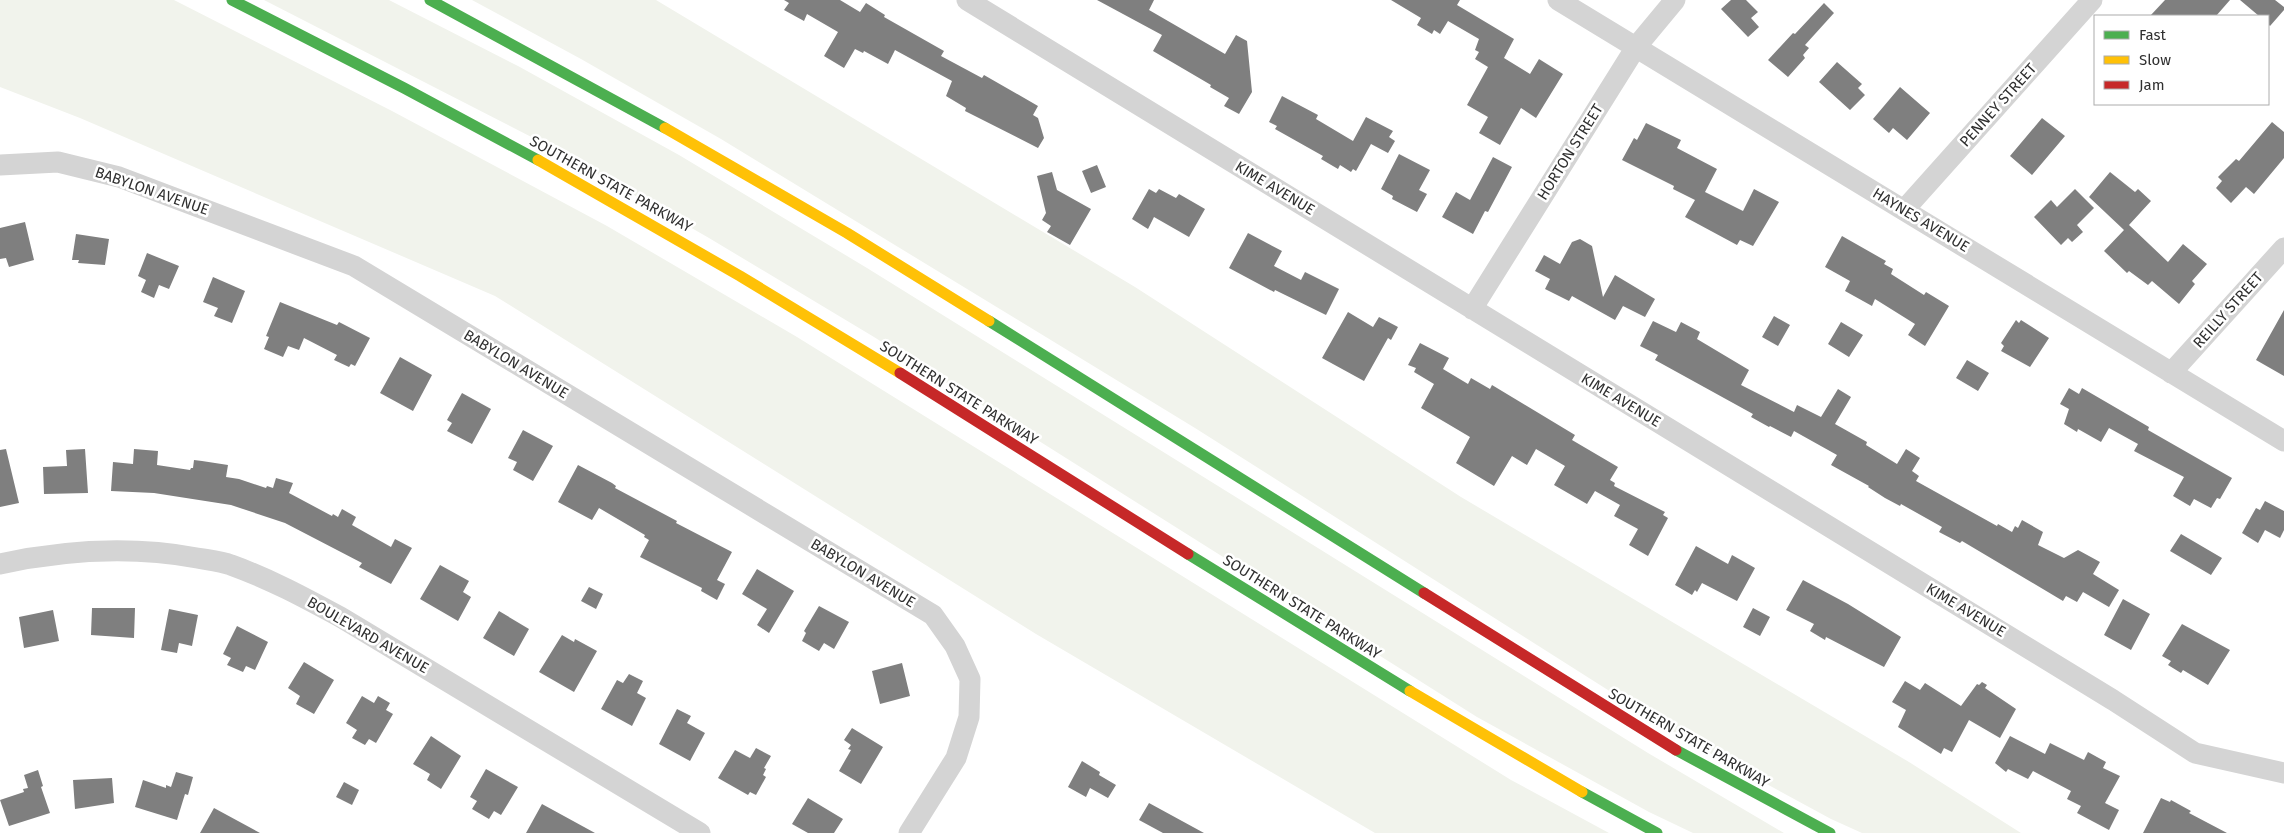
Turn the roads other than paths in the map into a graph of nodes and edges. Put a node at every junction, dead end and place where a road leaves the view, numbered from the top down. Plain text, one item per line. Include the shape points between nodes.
1 (232, 0) edge
2 (430, 0) edge
3 (967, 0) edge
4 (1558, 0) edge
5 (1676, 0) edge
6 (2092, 0) edge
7 (1636, 47) junction
8 (0, 165) edge
9 (1904, 210) junction
10 (2284, 248) edge
11 (1472, 309) junction
12 (2171, 373) junction
13 (2284, 441) edge
14 (0, 564) edge
15 (2284, 773) edge
16 (700, 833) edge
17 (909, 833) edge
18 (1657, 833) edge
19 (1830, 833) edge

1 - 18 highway, SOUTHERN STATE PARKWAY via 484,131 718,262 1448,715
2 - 19 highway, SOUTHERN STATE PARKWAY via 662,126 847,233 1680,752
3 - 11 street, KIME AVENUE
4 - 7 street, HAYNES AVENUE
5 - 7 street, HORTON STREET
6 - 9 street, PENNEY STREET
7 - 9 street, HAYNES AVENUE
7 - 11 street, HORTON STREET
8 - 17 street, BABYLON AVENUE via 58,162 119,176 354,266 933,615 954,646 970,679 969,717 956,758
9 - 12 street, HAYNES AVENUE
10 - 12 street, REILLY STREET
11 - 15 street, KIME AVENUE via 2195,753
12 - 13 street, HAYNES AVENUE
14 - 16 street, BOULEVARD AVENUE via 31,557 110,550 172,554 229,564 284,586 342,618

